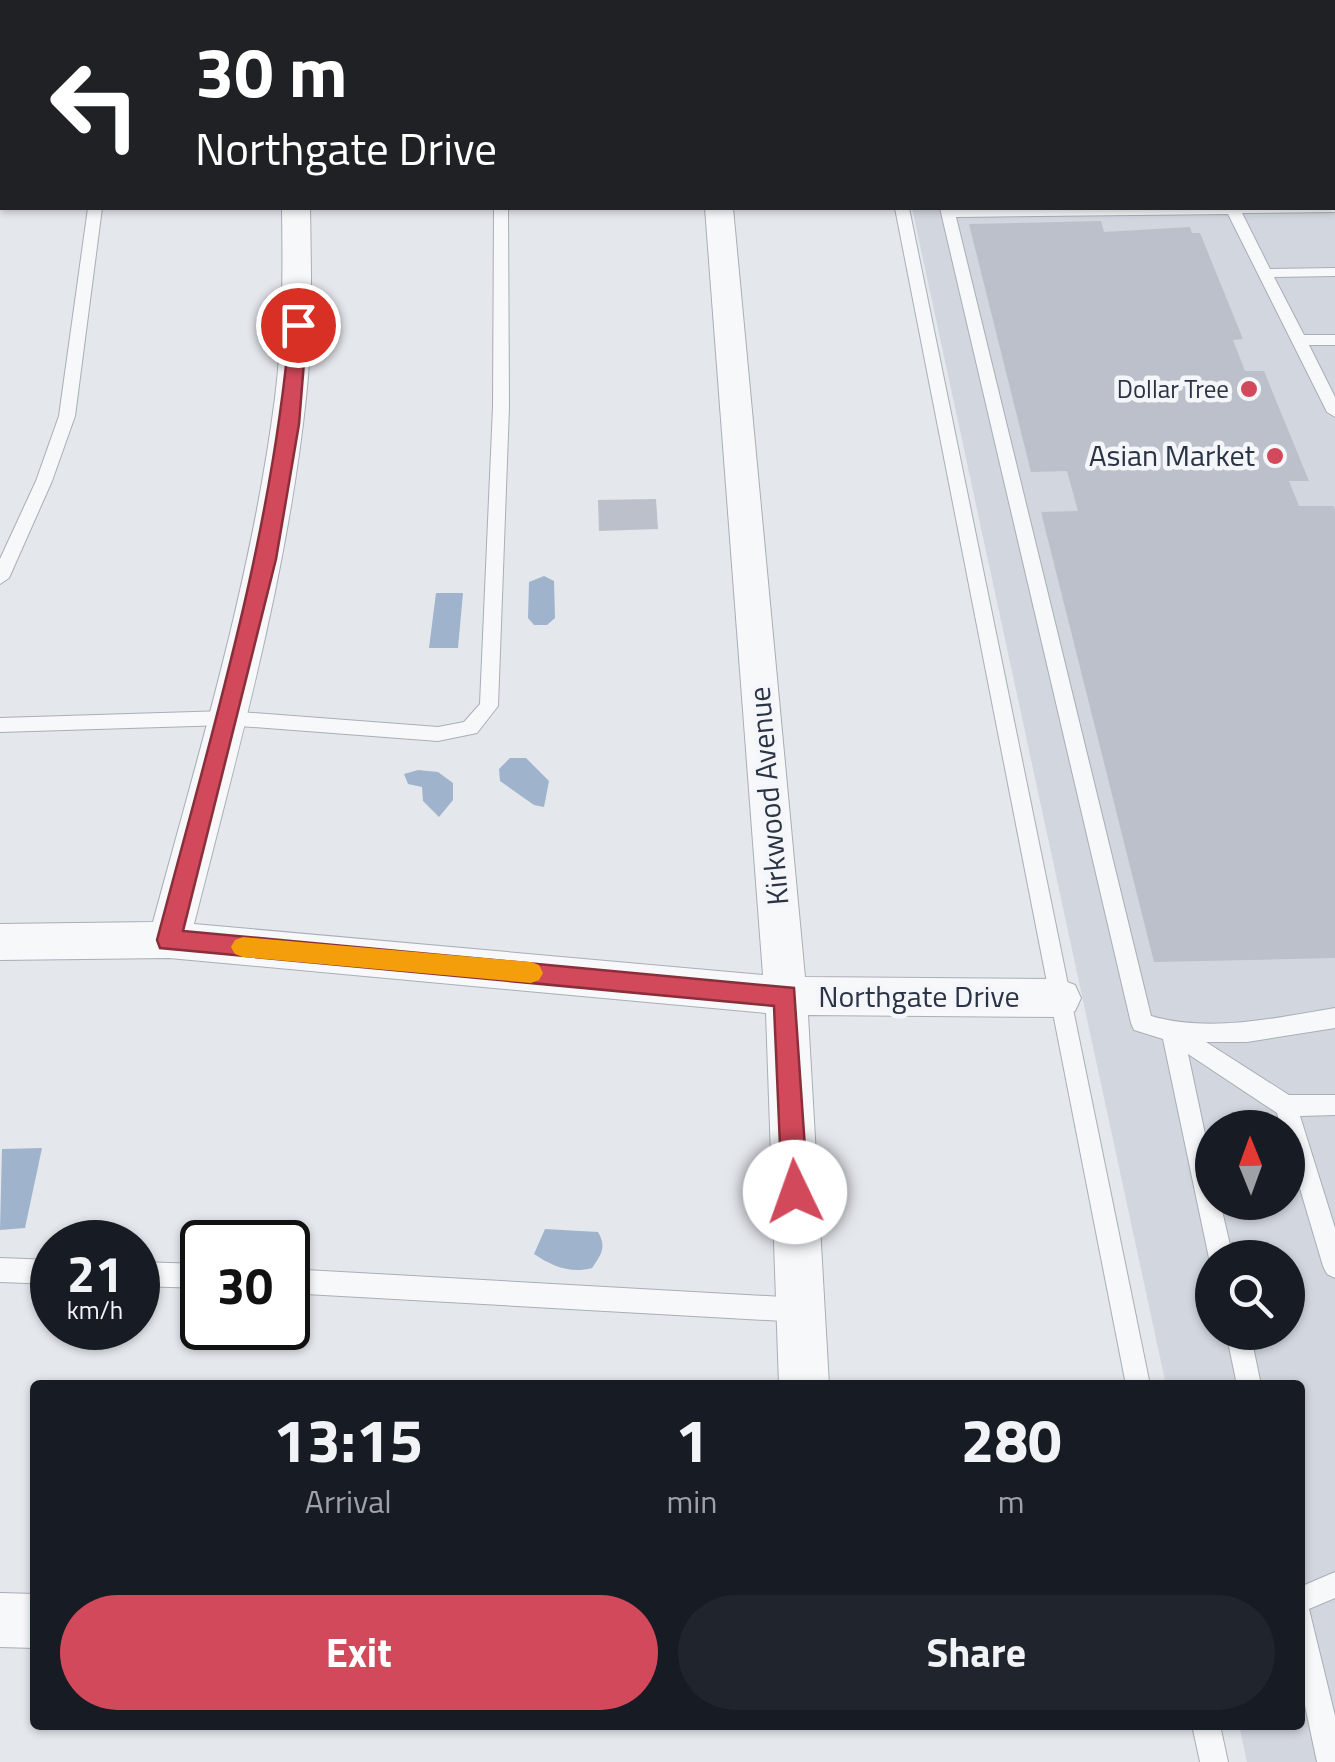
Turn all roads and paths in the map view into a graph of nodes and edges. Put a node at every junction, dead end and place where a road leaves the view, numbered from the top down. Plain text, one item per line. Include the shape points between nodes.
1 (95, 210) edge
2 (296, 210) edge
3 (501, 210) edge
4 (720, 210) edge
5 (902, 210) edge
6 (948, 210) edge
7 (1233, 210) edge
8 (1335, 272) edge
9 (1264, 273) junction
10 (1298, 340) junction
11 (1335, 340) edge
12 (1335, 412) edge
13 (0, 578) edge
14 (226, 718) junction
15 (0, 725) edge
16 (169, 940) junction
17 (0, 942) edge
18 (786, 996) junction
19 (1060, 998) junction
20 (1335, 1018) edge
21 (1172, 1032) junction
22 (1335, 1105) edge
23 (1286, 1106) junction
24 (1217, 1240) edge
25 (1335, 1266) edge
26 (0, 1270) edge
27 (30, 1271) edge
28 (310, 1281) edge
29 (801, 1310) junction
30 (1242, 1350) edge
31 (804, 1380) edge
32 (1137, 1380) edge
33 (1248, 1380) edge
34 (1335, 1585) edge
35 (1305, 1598) edge
36 (0, 1620) edge
37 (30, 1621) edge
38 (1305, 1642) edge
39 (1207, 1730) edge
40 (1214, 1762) edge
41 (1331, 1762) edge

1 - 13 lane via 67,416
2 - 14 street via 298,325 290,424 266,559
3 - 14 lane via 489,706 470,728 438,734
4 - 18 street, Kirkwood Avenue
5 - 19 lane
6 - 21 lane via 1142,1023
7 - 9 lane
8 - 9 lane
9 - 10 lane
10 - 11 lane
10 - 12 lane
14 - 15 lane
14 - 16 street
16 - 17 street, Northgate Drive
16 - 18 street, Northgate Drive
18 - 19 street, Northgate Drive
18 - 29 street, Kirkwood Avenue
19 - 32 lane
20 - 21 lane via 1248,1032
21 - 23 lane
21 - 24 lane
22 - 23 lane
23 - 25 lane
26 - 27 lane
28 - 29 lane
29 - 31 street, Kirkwood Avenue
30 - 33 lane
34 - 35 lane
36 - 37 street
38 - 41 lane
39 - 40 lane

